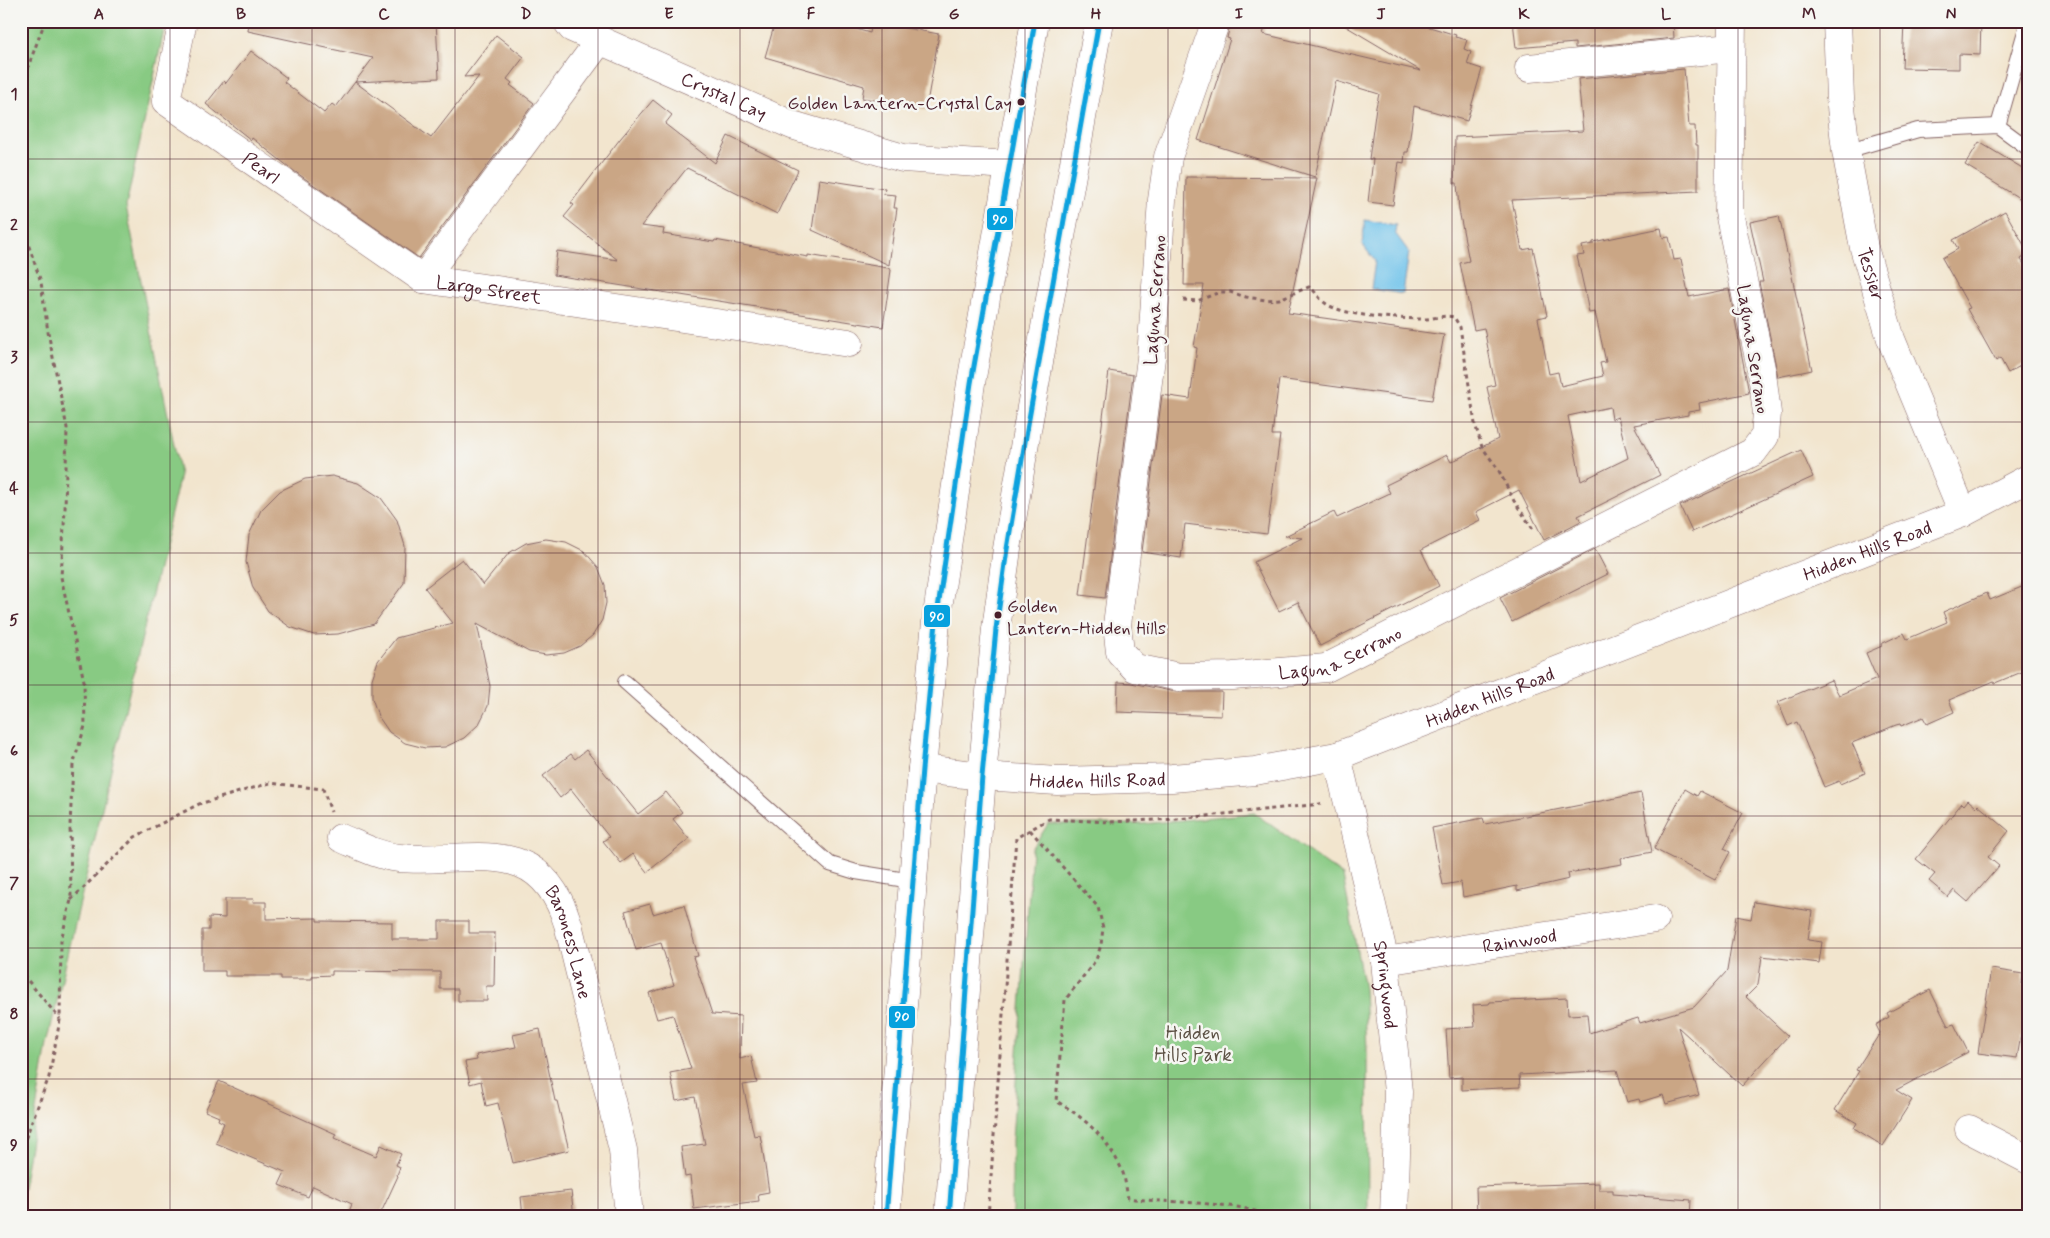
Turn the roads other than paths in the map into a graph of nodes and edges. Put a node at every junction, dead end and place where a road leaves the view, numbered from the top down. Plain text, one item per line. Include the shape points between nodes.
1 (183, 21) edge
2 (567, 21) edge
3 (1035, 21) edge
4 (1099, 21) edge
5 (1216, 21) edge
6 (1732, 21) edge
7 (1837, 21) edge
8 (2028, 21) edge
9 (600, 40) junction
10 (1731, 48) junction
11 (1529, 68) dead end
12 (1998, 126) junction
13 (2029, 149) edge
14 (1846, 151) junction
15 (1009, 165) junction
16 (423, 279) junction
17 (849, 343) dead end
18 (2029, 478) edge
19 (1963, 513) junction
20 (625, 682) dead end
21 (1337, 756) junction
22 (922, 768) junction
23 (982, 776) junction
24 (341, 838) road end
25 (912, 881) junction
26 (1655, 918) dead end
27 (1385, 961) junction
28 (1969, 1129) dead end
29 (2029, 1160) edge
30 (629, 1217) edge
31 (886, 1217) edge
32 (949, 1217) edge
33 (1394, 1217) edge

1 - 16 street, Pearl via 166,101
2 - 9 street, Crystal Cay via 572,28
3 - 15 street
4 - 23 street via 1007,549
5 - 10 street, Laguna Serrano via 1168,157 1151,358 1117,626 1120,652 1135,668 1179,677 1326,668 1753,452 1765,436 1767,413 1762,373 1729,212
6 - 10 street, Laguna Serrano
7 - 14 street, Tessier
8 - 12 lane
9 - 15 street, Crystal Cay via 792,125 903,158
9 - 16 street, Largo Street
10 - 11 street
12 - 13 lane
12 - 14 lane via 1918,130
14 - 19 street, Tessier via 1864,248 1890,339
15 - 22 street via 971,382 938,613
16 - 17 street, Largo Street
18 - 19 street, Hidden Hills Road
19 - 21 street, Hidden Hills Road
20 - 25 lane via 830,864 856,872
21 - 23 street, Hidden Hills Road via 1255,772 1172,778 1057,781
21 - 27 street, Springwood
22 - 23 street, Hidden Hills Road
22 - 25 street
23 - 32 street
24 - 30 street, Baroness Lane via 390,857 470,856 512,860 535,871 551,887 568,924 623,1150
25 - 31 street
26 - 27 street, Rainwood
27 - 33 street, Springwood via 1398,1092
28 - 29 street

